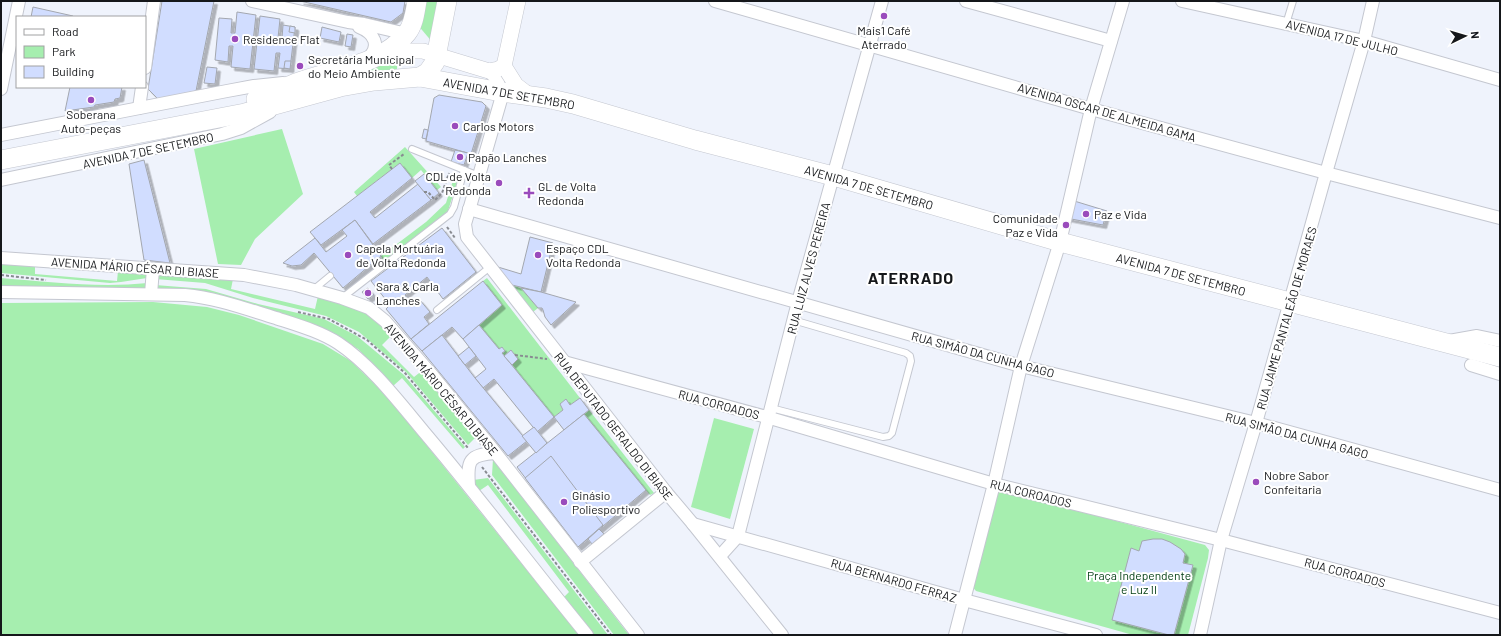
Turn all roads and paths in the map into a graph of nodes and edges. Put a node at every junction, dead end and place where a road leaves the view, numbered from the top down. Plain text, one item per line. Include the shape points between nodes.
1 (19, 1) edge
2 (154, 1) edge
3 (252, 1) edge
4 (417, 1) edge
5 (447, 1) edge
6 (518, 1) edge
7 (715, 1) edge
8 (882, 1) edge
9 (966, 1) edge
10 (1123, 1) edge
11 (1182, 1) edge
12 (1294, 1) edge
13 (1373, 1) edge
14 (290, 5) edge
15 (348, 22) junction
16 (1286, 24) junction
17 (407, 34) junction
18 (1364, 41) junction
19 (1111, 42) junction
20 (870, 45) junction
21 (388, 51) junction
22 (437, 55) junction
23 (146, 61) edge
24 (366, 61) junction
25 (504, 66) junction
26 (489, 71) junction
27 (420, 77) junction
28 (1500, 80) edge
29 (300, 82) junction
30 (142, 88) edge
31 (1, 89) edge
32 (501, 92) junction
33 (538, 96) junction
34 (288, 101) junction
35 (139, 108) junction
36 (243, 108) junction
37 (1091, 109) junction
38 (1, 135) edge
39 (412, 149) joint
40 (1, 152) edge
41 (1, 160) edge
42 (452, 165) junction
43 (392, 169) dead end
44 (464, 170) junction
45 (1326, 173) junction
46 (479, 176) junction
47 (834, 176) junction
48 (1, 180) edge
49 (424, 192) dead end
50 (469, 209) junction
51 (1500, 218) edge
52 (1060, 242) junction
53 (1, 258) edge
54 (490, 267) junction
55 (152, 269) junction
56 (1, 275) edge
57 (330, 276) dead end
58 (49, 280) dead end
59 (313, 290) junction
60 (1, 292) edge
61 (151, 294) junction
62 (342, 298) junction
63 (798, 302) junction
64 (1290, 303) junction
65 (292, 310) dead end
66 (437, 310) dead end
67 (793, 320) junction
68 (1500, 341) edge
69 (1446, 342) junction
70 (515, 355) dead end
71 (1473, 357) junction
72 (1500, 357) edge
73 (551, 360) dead end
74 (564, 362) junction
75 (1022, 366) junction
76 (1500, 374) edge
77 (770, 413) junction
78 (1256, 422) junction
79 (495, 453) junction
80 (474, 458) junction
81 (994, 484) junction
82 (469, 486) junction
83 (1500, 490) edge
84 (666, 492) junction
85 (693, 524) junction
86 (738, 536) junction
87 (1221, 540) junction
88 (720, 556) junction
89 (580, 562) junction
90 (964, 600) junction
91 (1500, 613) edge
92 (587, 635) edge
93 (611, 635) edge
94 (638, 635) edge
95 (782, 635) edge
96 (955, 635) edge
97 (1096, 635) edge
98 (1200, 635) edge

1 - 31 street
2 - 23 street
3 - 14 street
4 - 17 main road
5 - 22 main road
6 - 25 street
7 - 20 street, AVENIDA OSCAR DE ALMEIDA GAMA
8 - 20 street, RUA LUIZ ALVES PEREIRA
9 - 19 street
10 - 19 street
11 - 16 street, AVENIDA 17 DE JULHO
12 - 16 lane
13 - 18 street, RUA JAIME PANTALEÃO DE MORAES
14 - 15 street
15 - 17 street
15 - 24 street via 366,30 373,37 374,51
16 - 18 street, AVENIDA 17 DE JULHO
17 - 21 main road
18 - 28 street, AVENIDA 17 DE JULHO
18 - 45 street, RUA JAIME PANTALEÃO DE MORAES
19 - 37 street
20 - 37 street, AVENIDA OSCAR DE ALMEIDA GAMA
20 - 47 street, RUA LUIZ ALVES PEREIRA
21 - 22 street, AVENIDA 7 DE SETEMBRO via 423,51
21 - 24 main road, AVENIDA 7 DE SETEMBRO
22 - 26 street, AVENIDA 7 DE SETEMBRO
22 - 27 main road via 431,69
24 - 29 main road, AVENIDA 7 DE SETEMBRO
25 - 26 street
25 - 33 street via 516,85
26 - 32 street
27 - 32 main road, AVENIDA 7 DE SETEMBRO
27 - 34 main road, AVENIDA 7 DE SETEMBRO via 340,87
29 - 35 street, AVENIDA 7 DE SETEMBRO via 254,86
29 - 36 main road, AVENIDA 7 DE SETEMBRO
30 - 35 street
32 - 33 main road, AVENIDA 7 DE SETEMBRO
32 - 46 street, RUA DEPUTADO GERALDO DI BIASE
33 - 47 main road, AVENIDA 7 DE SETEMBRO
34 - 36 main road, AVENIDA 7 DE SETEMBRO
34 - 48 street, AVENIDA 7 DE SETEMBRO via 242,128 222,134
35 - 38 street, AVENIDA 7 DE SETEMBRO
36 - 40 main road
36 - 41 main road
37 - 45 street, AVENIDA OSCAR DE ALMEIDA GAMA
37 - 52 street
39 - 42 lane
39 - 43 path via 389,165
42 - 44 lane
42 - 49 path via 442,193 434,200 428,192
44 - 46 lane
44 - 62 lane via 450,214
45 - 51 street, AVENIDA OSCAR DE ALMEIDA GAMA
45 - 64 street, RUA JAIME PANTALEÃO DE MORAES
46 - 50 street, RUA DEPUTADO GERALDO DI BIASE
47 - 52 main road, AVENIDA 7 DE SETEMBRO
47 - 63 street, RUA LUIZ ALVES PEREIRA
50 - 54 street, RUA DEPUTADO GERALDO DI BIASE via 465,224 466,234
50 - 63 street, RUA SIMÃO DA CUNHA GAGO
52 - 64 main road, AVENIDA 7 DE SETEMBRO
52 - 75 street
53 - 55 street, AVENIDA MÁRIO CÉSAR DI BIASE
54 - 66 lane
54 - 74 street, RUA DEPUTADO GERALDO DI BIASE
55 - 59 street, AVENIDA MÁRIO CÉSAR DI BIASE via 233,274
55 - 61 street
56 - 58 path
57 - 59 lane
59 - 62 street, AVENIDA MÁRIO CÉSAR DI BIASE
60 - 61 street, AVENIDA MÁRIO CÉSAR DI BIASE
61 - 82 street, AVENIDA MÁRIO CÉSAR DI BIASE via 193,296 226,302 313,331 338,343 354,354 385,386
62 - 79 street, AVENIDA MÁRIO CÉSAR DI BIASE via 369,308 385,321 430,371
63 - 67 street, RUA LUIZ ALVES PEREIRA
63 - 75 street, RUA SIMÃO DA CUNHA GAGO
64 - 69 main road, AVENIDA 7 DE SETEMBRO
64 - 78 street, RUA JAIME PANTALEÃO DE MORAES
65 - 80 path via 329,319 367,340 407,375
67 - 77 street, RUA LUIZ ALVES PEREIRA
67 - 77 lane via 906,353 911,361 892,433 889,436
68 - 69 street, AVENIDA 7 DE SETEMBRO via 1477,336
69 - 71 main road, AVENIDA 7 DE SETEMBRO
70 - 73 path
71 - 72 main road
71 - 76 street, AVENIDA 7 DE SETEMBRO
74 - 77 street, RUA COROADOS
74 - 84 street, RUA DEPUTADO GERALDO DI BIASE
75 - 78 street, RUA SIMÃO DA CUNHA GAGO
75 - 81 street
77 - 81 street, RUA COROADOS
77 - 86 street, RUA LUIZ ALVES PEREIRA
78 - 83 street, RUA SIMÃO DA CUNHA GAGO
78 - 87 street, RUA JAIME PANTALEÃO DE MORAES
79 - 80 street
79 - 89 street, AVENIDA MÁRIO CÉSAR DI BIASE
80 - 82 street via 470,465
80 - 93 path
81 - 87 street, RUA COROADOS
81 - 90 street
82 - 92 street, AVENIDA MÁRIO CÉSAR DI BIASE
84 - 85 street, RUA DEPUTADO GERALDO DI BIASE
84 - 89 street
85 - 86 street, RUA BERNARDO FERRAZ
85 - 88 street, RUA DEPUTADO GERALDO DI BIASE
86 - 88 street
86 - 90 street, RUA BERNARDO FERRAZ
87 - 91 street, RUA COROADOS
87 - 98 street, RUA JAIME PANTALEÃO DE MORAES
88 - 95 street, RUA DEPUTADO GERALDO DI BIASE
89 - 94 street, AVENIDA MÁRIO CÉSAR DI BIASE
90 - 96 street
90 - 97 street, RUA BERNARDO FERRAZ

